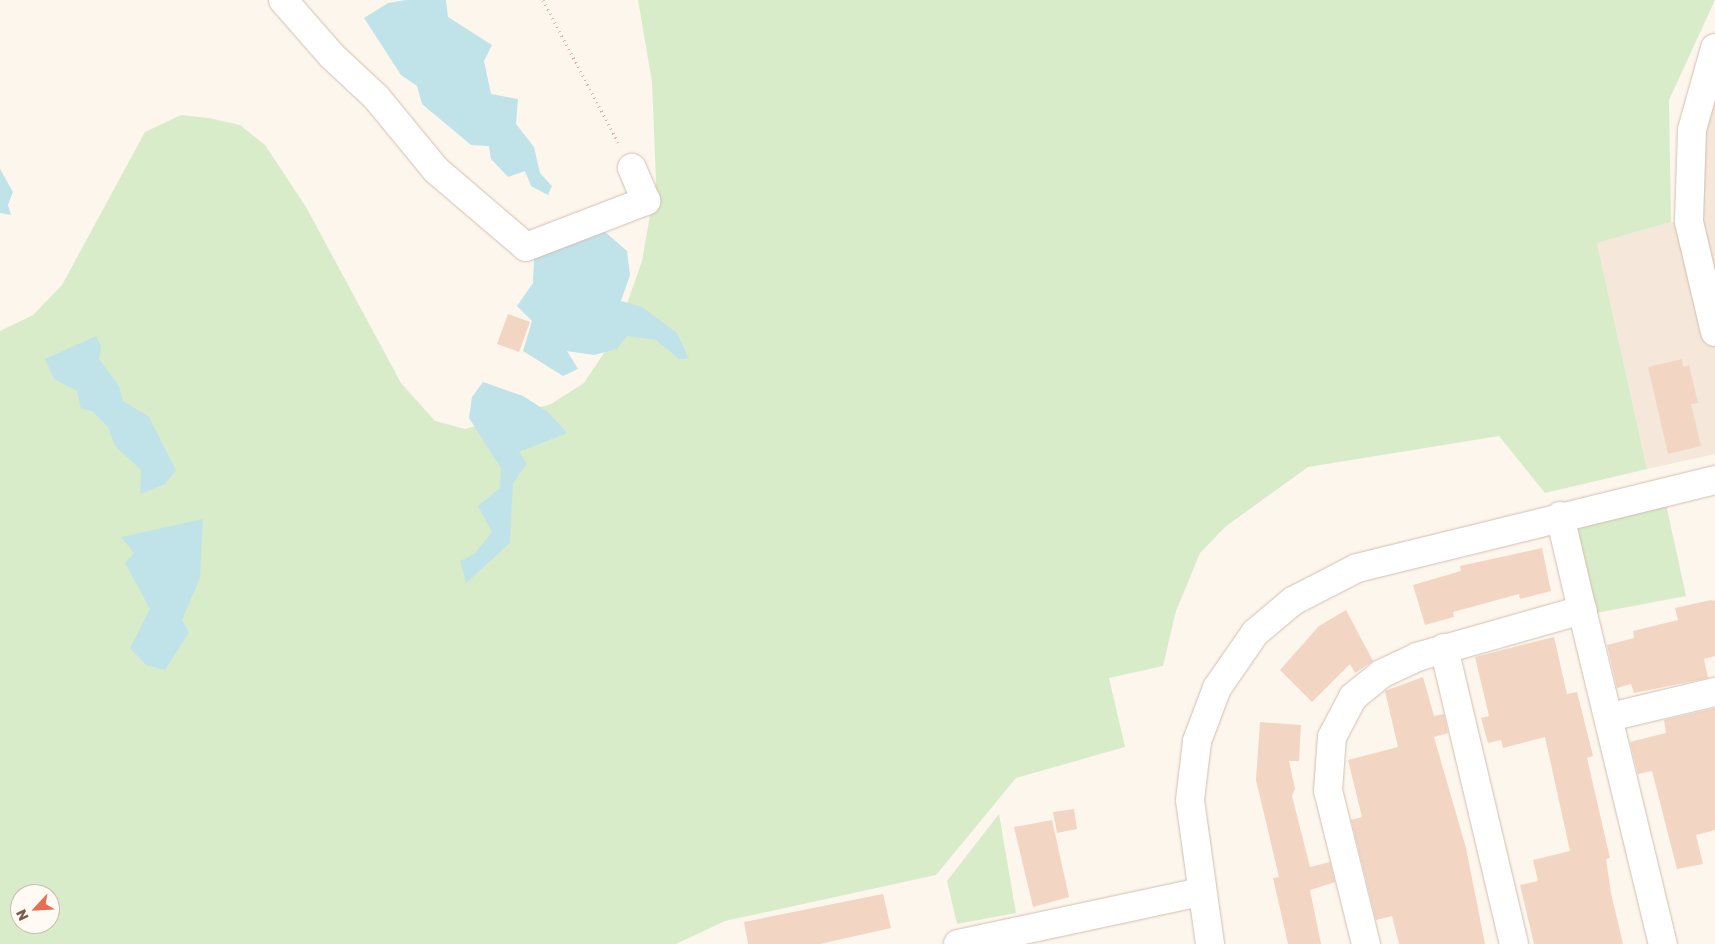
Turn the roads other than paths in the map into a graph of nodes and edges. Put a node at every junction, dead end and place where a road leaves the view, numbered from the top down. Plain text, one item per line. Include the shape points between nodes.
1 (283, 0) edge
2 (1715, 48) edge
3 (632, 168) road end
4 (1715, 332) edge
5 (1715, 480) edge
6 (1560, 516) junction
7 (1582, 610) junction
8 (1444, 648) junction
9 (1715, 692) edge
10 (1610, 717) junction
11 (1201, 892) junction
12 (958, 944) edge
13 (1210, 944) edge
14 (1366, 944) edge
15 (1514, 944) edge
16 (1663, 944) edge

1 - 3 street via 332,56 376,97 436,170 526,247 646,201
2 - 4 street via 1692,130 1689,222
5 - 6 street
6 - 7 street
6 - 11 street via 1357,568 1293,601 1255,633 1217,688 1197,741 1190,800
7 - 8 street
7 - 10 street
8 - 14 street via 1381,674 1353,697 1332,737 1328,791
8 - 15 street
9 - 10 street
10 - 16 street
11 - 12 street
11 - 13 street

